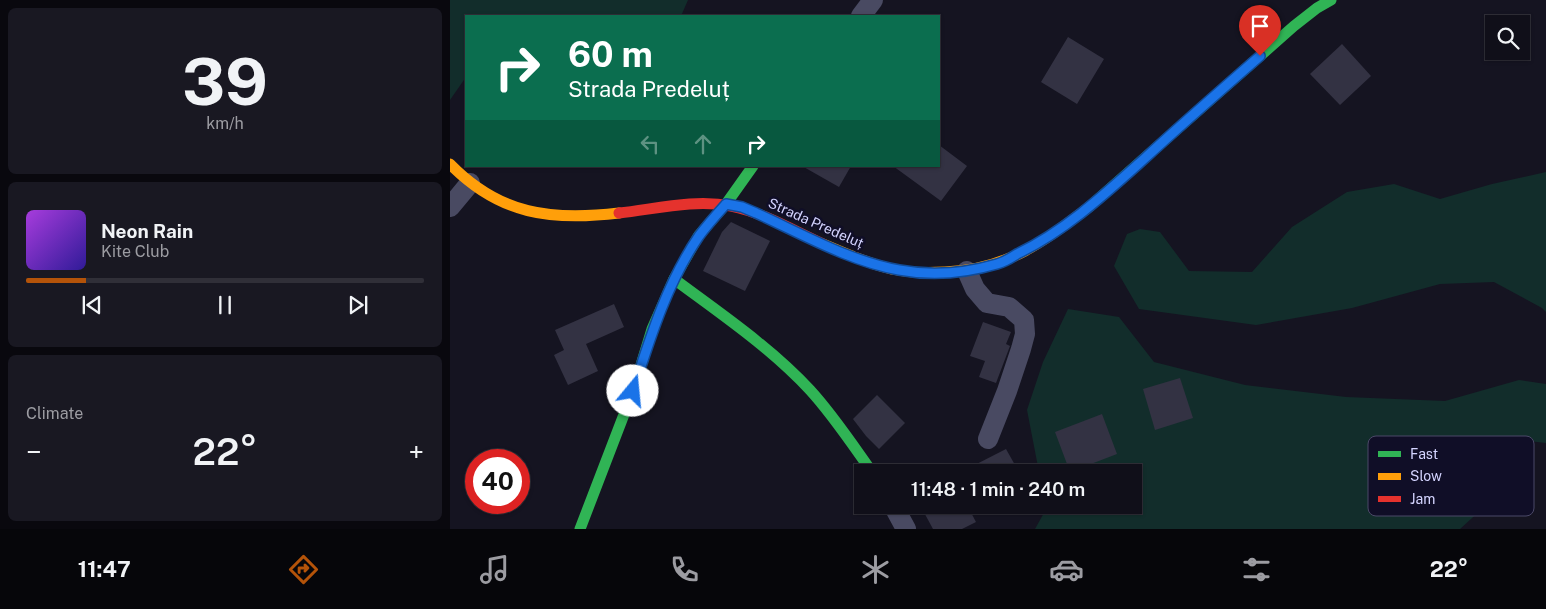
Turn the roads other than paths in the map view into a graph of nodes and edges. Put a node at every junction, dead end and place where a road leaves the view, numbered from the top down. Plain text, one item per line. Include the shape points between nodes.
1 (873, 0) edge
2 (1331, 0) edge
3 (862, 15) edge
4 (450, 164) edge
5 (752, 167) edge
6 (470, 183) junction
7 (726, 204) junction
8 (450, 207) edge
9 (967, 271) junction
10 (674, 279) junction
11 (988, 439) dead end
12 (866, 464) edge
13 (897, 514) edge
14 (580, 529) edge
15 (906, 529) edge

1 - 3 street
2 - 9 main road, Strada Predeluț via 1294,26 1101,197 1053,234 998,264
4 - 6 main road, Strada Predeluț
5 - 7 main road
6 - 7 main road, Strada Predeluț via 507,204 532,213 555,216 587,216 701,203
6 - 8 street
7 - 9 main road, Strada Predeluț via 742,207 875,265 932,274
7 - 10 main road via 699,235
9 - 11 street via 975,289 988,303 1009,307 1024,320 1021,350
10 - 12 main road via 756,339 810,390
10 - 14 main road via 652,329 633,391
13 - 15 street

